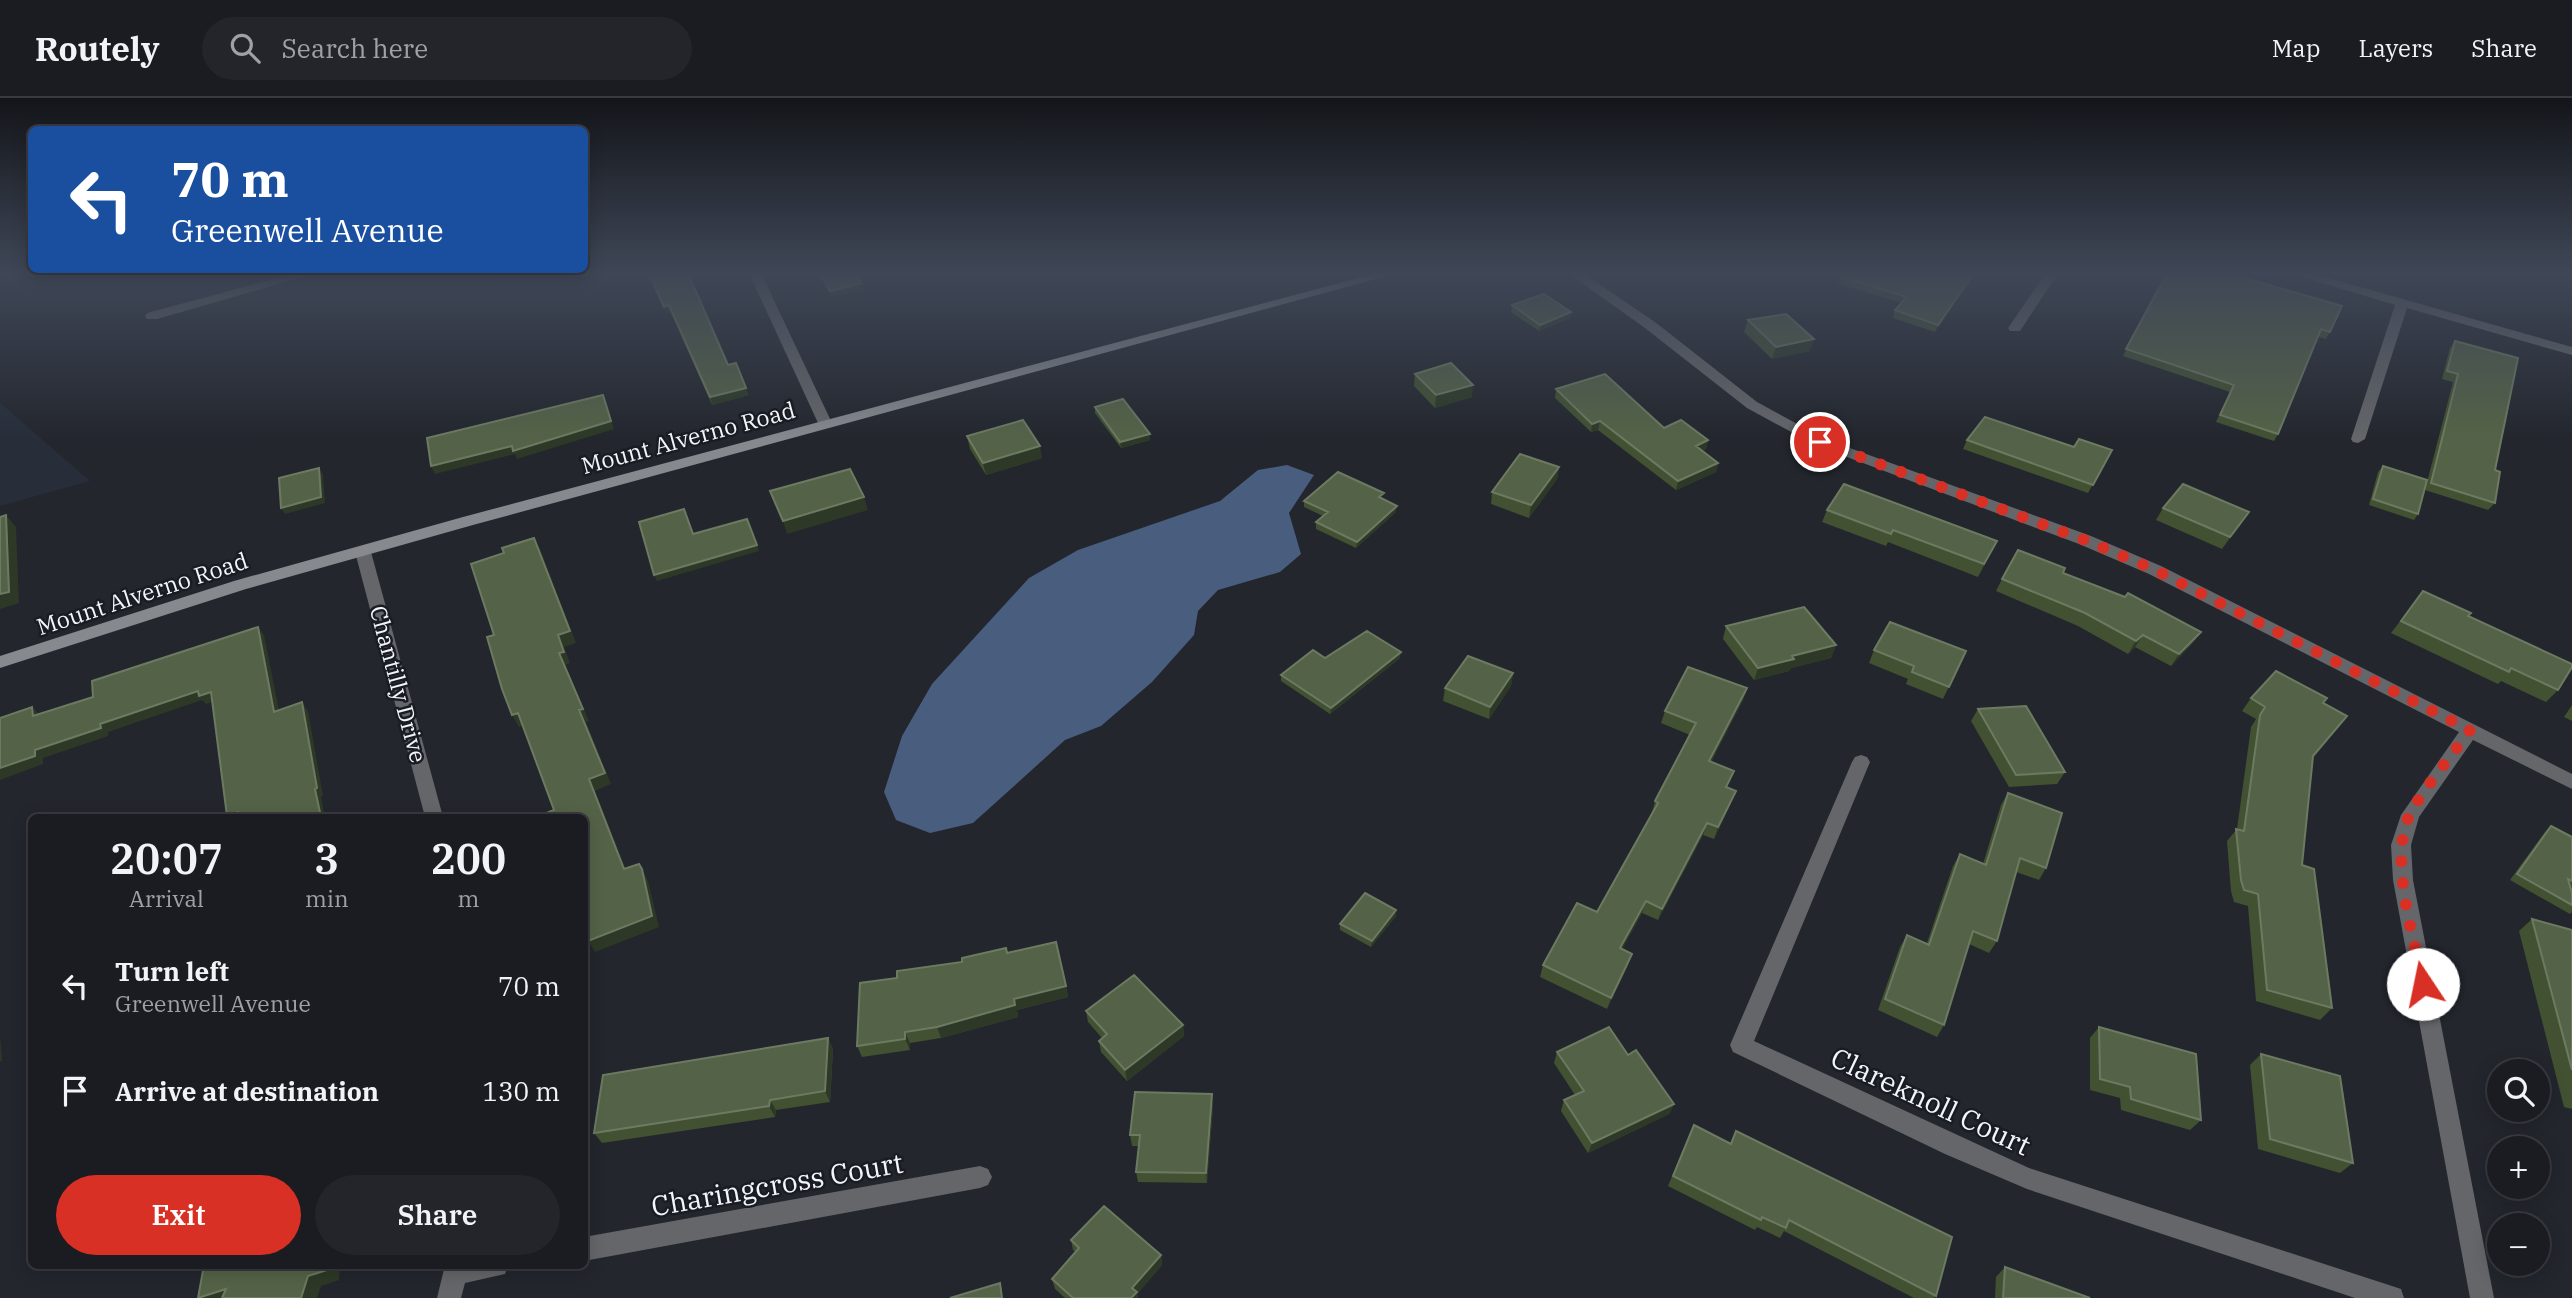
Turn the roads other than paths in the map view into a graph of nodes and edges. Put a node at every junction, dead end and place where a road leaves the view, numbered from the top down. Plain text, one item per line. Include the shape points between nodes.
1 (781, 329) edge
2 (1180, 329) edge
3 (1655, 329) edge
4 (2394, 329) edge
5 (2494, 329) edge
6 (2572, 351) edge
7 (825, 423) junction
8 (2358, 439) dead end
9 (363, 552) junction
10 (0, 662) edge
11 (2470, 730) junction
12 (1861, 762) dead end
13 (2572, 782) edge
14 (434, 814) edge
15 (980, 1177) dead end
16 (588, 1248) edge
17 (456, 1269) edge
18 (449, 1298) edge
19 (2392, 1298) edge
20 (2482, 1298) edge

1 - 7 street
2 - 7 street, Mount Alverno Road
3 - 11 street via 1752,405 1820,442 2155,570
4 - 8 street
5 - 6 street
7 - 9 street, Mount Alverno Road
9 - 10 street, Mount Alverno Road via 240,585
9 - 14 street, Chantilly Drive
11 - 13 street
11 - 20 street via 2410,815 2402,845 2403,880
12 - 19 street, Clareknoll Court via 1741,1045 2027,1178
15 - 16 street, Charingcross Court
17 - 18 street

